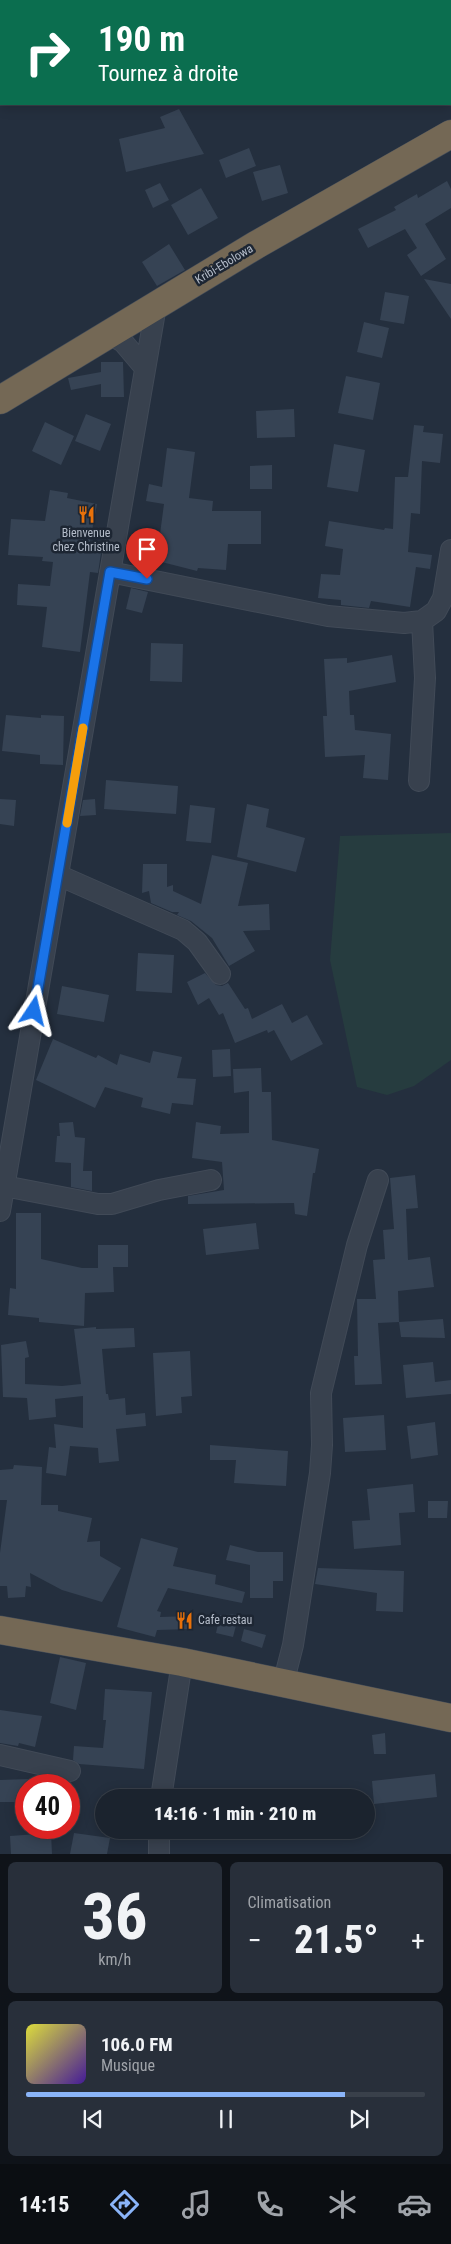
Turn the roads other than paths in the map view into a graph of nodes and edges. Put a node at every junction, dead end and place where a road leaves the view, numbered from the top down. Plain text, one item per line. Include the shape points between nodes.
1 (451, 134) edge
2 (156, 306) junction
3 (109, 334) junction
4 (145, 368) junction
5 (0, 400) edge
6 (451, 550) edge
7 (110, 572) junction
8 (436, 616) edge
9 (419, 781) dead end
10 (58, 875) junction
11 (220, 974) dead end
12 (211, 1180) dead end
13 (378, 1180) dead end
14 (4, 1186) junction
15 (0, 1211) edge
16 (0, 1630) edge
17 (182, 1662) junction
18 (283, 1684) junction
19 (451, 1718) edge
20 (0, 1755) edge
21 (70, 1771) dead end
22 (162, 1789) edge
23 (159, 1839) edge
24 (158, 1854) edge

1 - 2 highway, Kribi-Ebolowa
2 - 3 highway, Kribi-Ebolowa
2 - 4 street
3 - 4 street via 128,346
3 - 5 highway, Kribi-Ebolowa
4 - 7 street
6 - 8 street via 443,598
7 - 8 street via 328,616 404,623
7 - 10 street
8 - 9 street via 425,678
10 - 11 street via 183,930 197,942
10 - 14 street
12 - 14 street via 159,1190 112,1204
13 - 18 street via 357,1245 321,1393 320,1473 293,1645
14 - 15 street
16 - 17 highway
17 - 18 highway
17 - 22 street
18 - 19 highway
20 - 21 street
23 - 24 street

